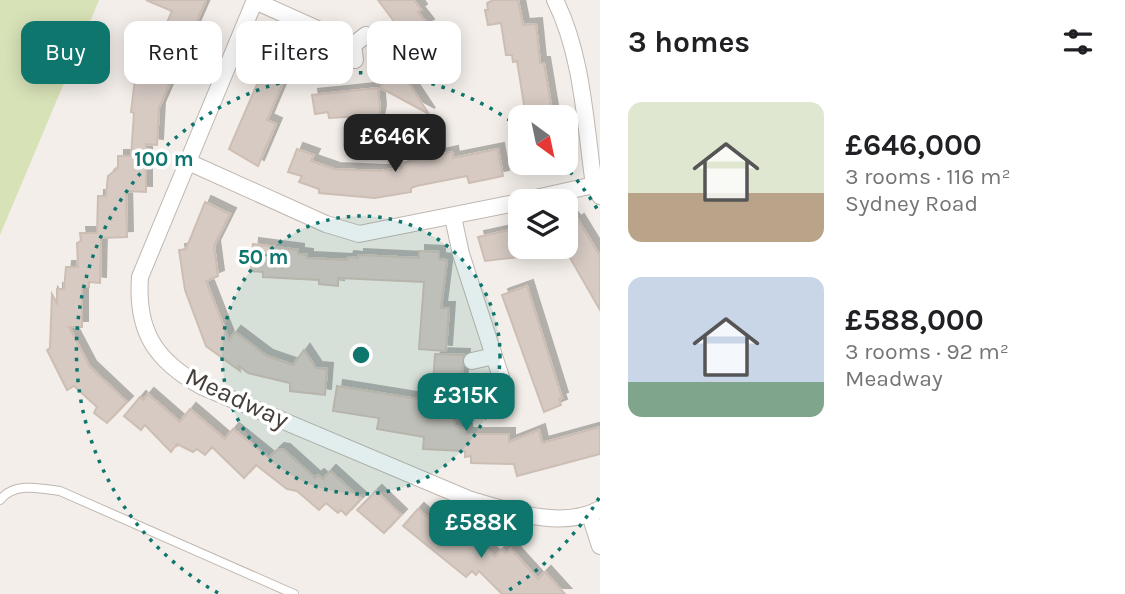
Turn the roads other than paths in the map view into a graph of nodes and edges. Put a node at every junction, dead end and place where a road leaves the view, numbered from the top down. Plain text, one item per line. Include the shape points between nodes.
1 (255, 0) edge
2 (555, 0) edge
3 (358, 46) dead end
4 (186, 161) junction
5 (597, 190) edge
6 (578, 193) edge
7 (508, 205) edge
8 (453, 217) junction
9 (494, 356) junction
10 (472, 361) dead end
11 (501, 377) dead end
12 (0, 500) edge
13 (595, 512) edge
14 (600, 546) edge
15 (294, 594) edge

1 - 3 street
1 - 4 street, Meadway
2 - 5 street via 567,23 575,59
4 - 8 street via 326,224 359,234
4 - 13 street, Meadway via 140,277 142,321 167,364 203,387 471,500 564,519
5 - 6 street
7 - 8 street
8 - 9 street
9 - 10 street
9 - 11 street
12 - 15 lane via 27,486 60,491
13 - 14 street

